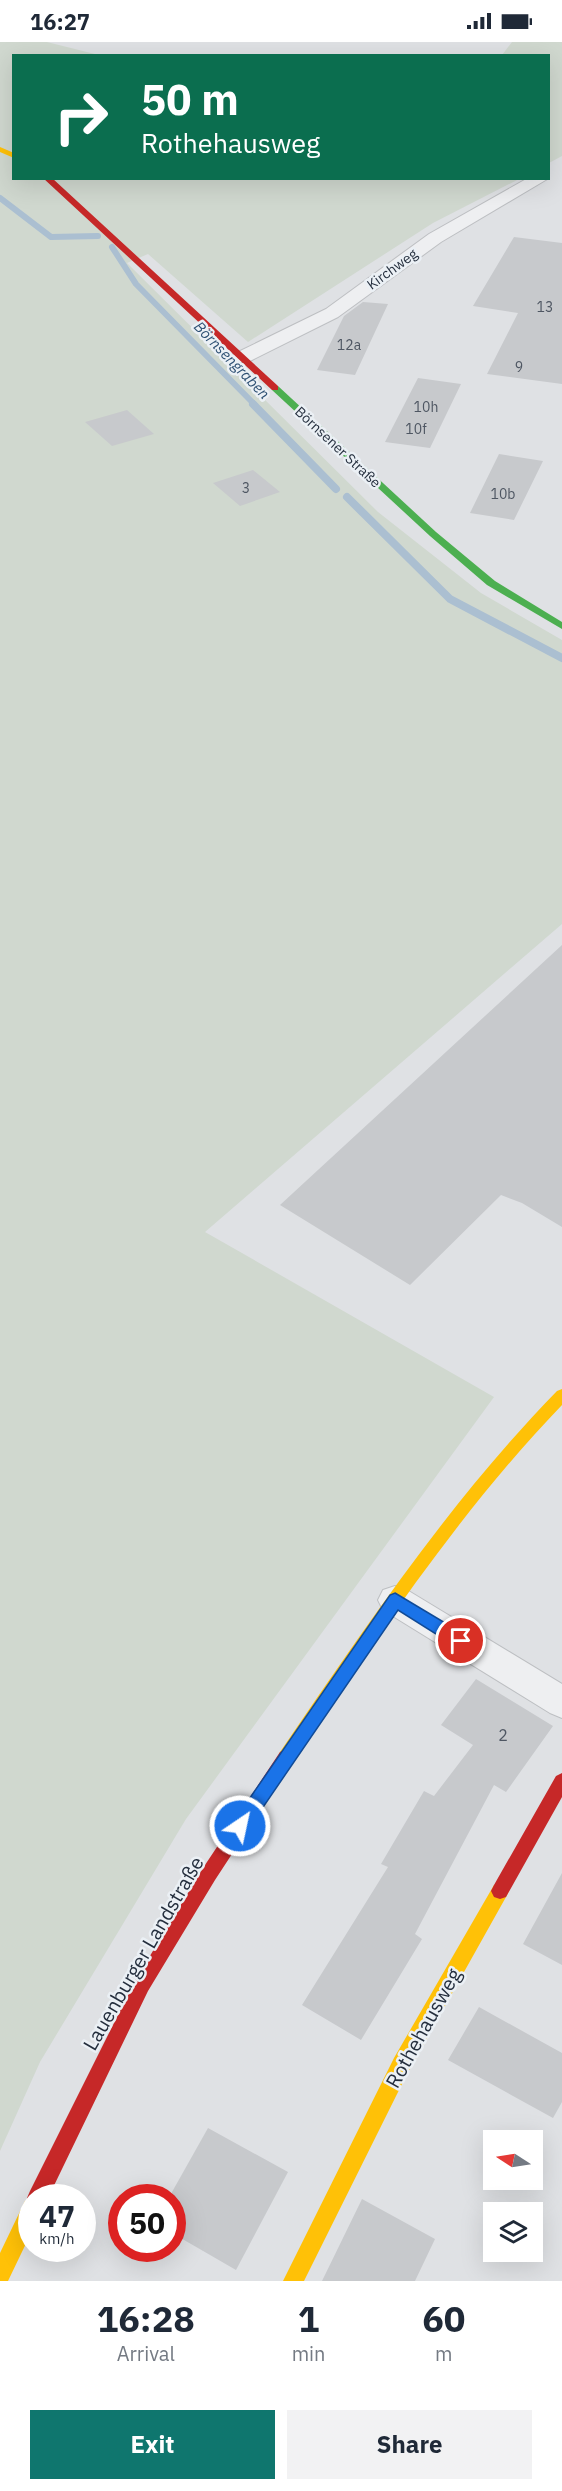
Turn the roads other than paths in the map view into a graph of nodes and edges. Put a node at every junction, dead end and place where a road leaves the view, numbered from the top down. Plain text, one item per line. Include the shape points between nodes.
1 (49, 180) edge
2 (538, 180) edge
3 (241, 358) junction
4 (562, 626) edge
5 (562, 1395) edge
6 (395, 1600) junction
7 (562, 1702) edge
8 (562, 1781) edge
9 (44, 2184) edge
10 (18, 2237) edge
11 (0, 2275) edge
12 (293, 2281) edge

1 - 3 street, Börnsener Straße
2 - 3 street, Kirchweg via 435,238 332,313
3 - 4 street, Börnsener Straße via 491,583
5 - 6 street, Lauenburger Landstraße via 523,1431
6 - 7 street
6 - 9 street, Lauenburger Landstraße via 241,1825 158,1958
8 - 12 street, Rothehausweg via 401,2065
10 - 11 street

